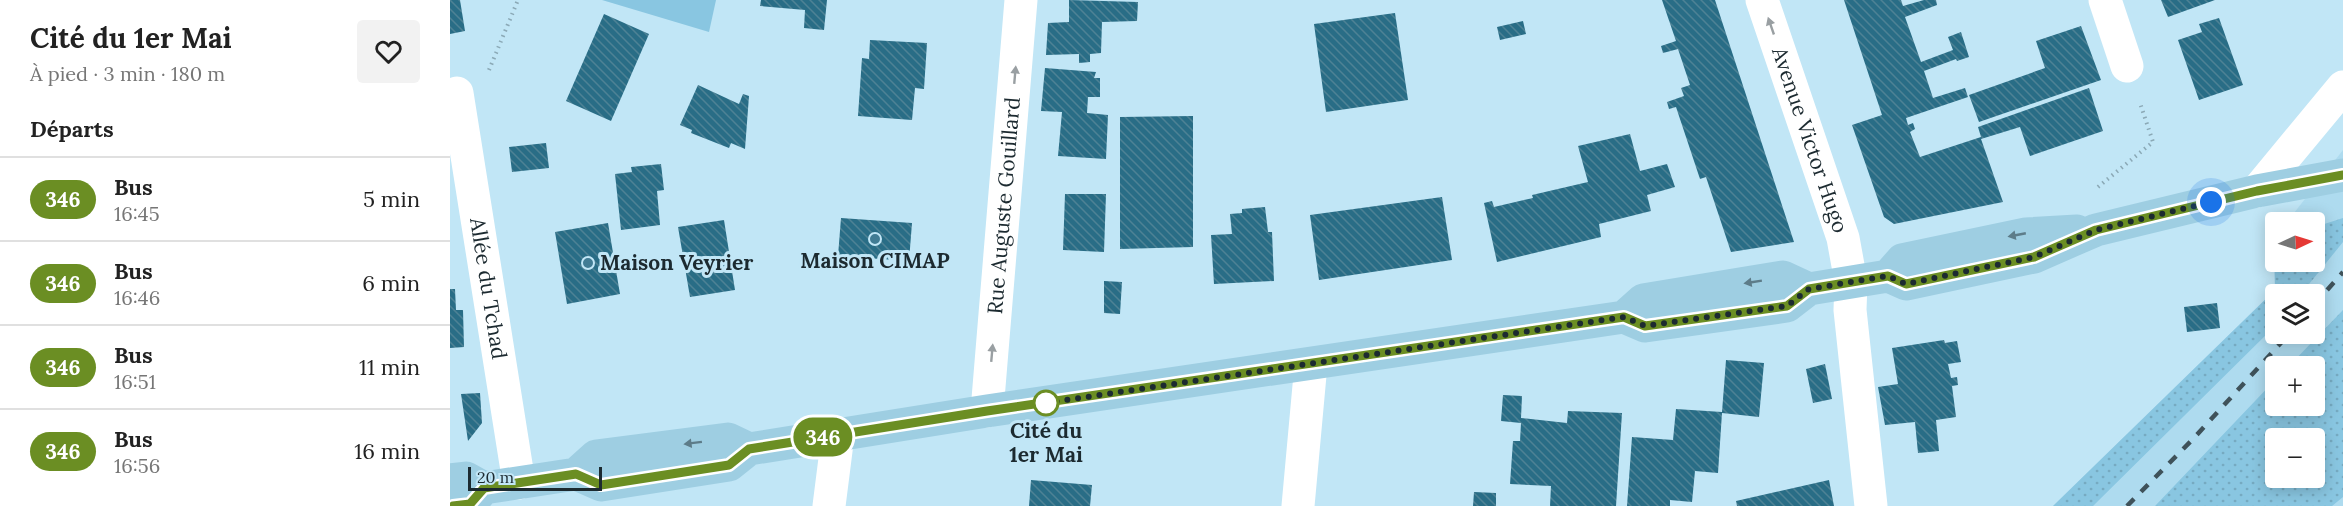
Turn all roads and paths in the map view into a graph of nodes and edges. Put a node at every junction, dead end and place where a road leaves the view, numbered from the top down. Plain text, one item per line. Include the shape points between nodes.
1 (518, 0) edge
2 (1021, 0) edge
3 (1762, 0) edge
4 (2105, 0) edge
5 (2127, 66) dead end
6 (2343, 87) edge
7 (457, 93) joint
8 (2153, 142) dead end
9 (2343, 175) edge
10 (2257, 191) junction
11 (2091, 193) dead end
12 (1851, 282) junction
13 (1311, 364) junction
14 (987, 411) junction
15 (838, 435) junction
16 (450, 480) edge
17 (519, 483) junction
18 (484, 488) junction
19 (591, 488) edge
20 (453, 506) edge
21 (829, 506) edge
22 (1298, 506) edge
23 (1871, 506) edge

1 - 7 path via 481,89
14 -> 2 street, Rue Auguste Gouillard
12 -> 3 street, Avenue Victor Hugo via 1843,238
4 - 5 street
6 - 10 street
7 - 17 street, Allée du Tchad
8 - 11 path
9 - 10 main road
10 - 12 main road via 2096,230 2034,257 1906,284 1888,276
12 - 13 main road via 1809,289 1783,278 1755,282 1643,300 1624,317
12 - 23 street, Avenue Victor Hugo via 1850,310
13 - 14 main road
13 - 22 street
14 - 15 main road
15 - 19 main road via 749,449 728,439 596,456
15 - 21 street
16 - 18 main road via 466,478
17 - 18 main road
17 - 19 main road
18 - 20 main road via 470,504

